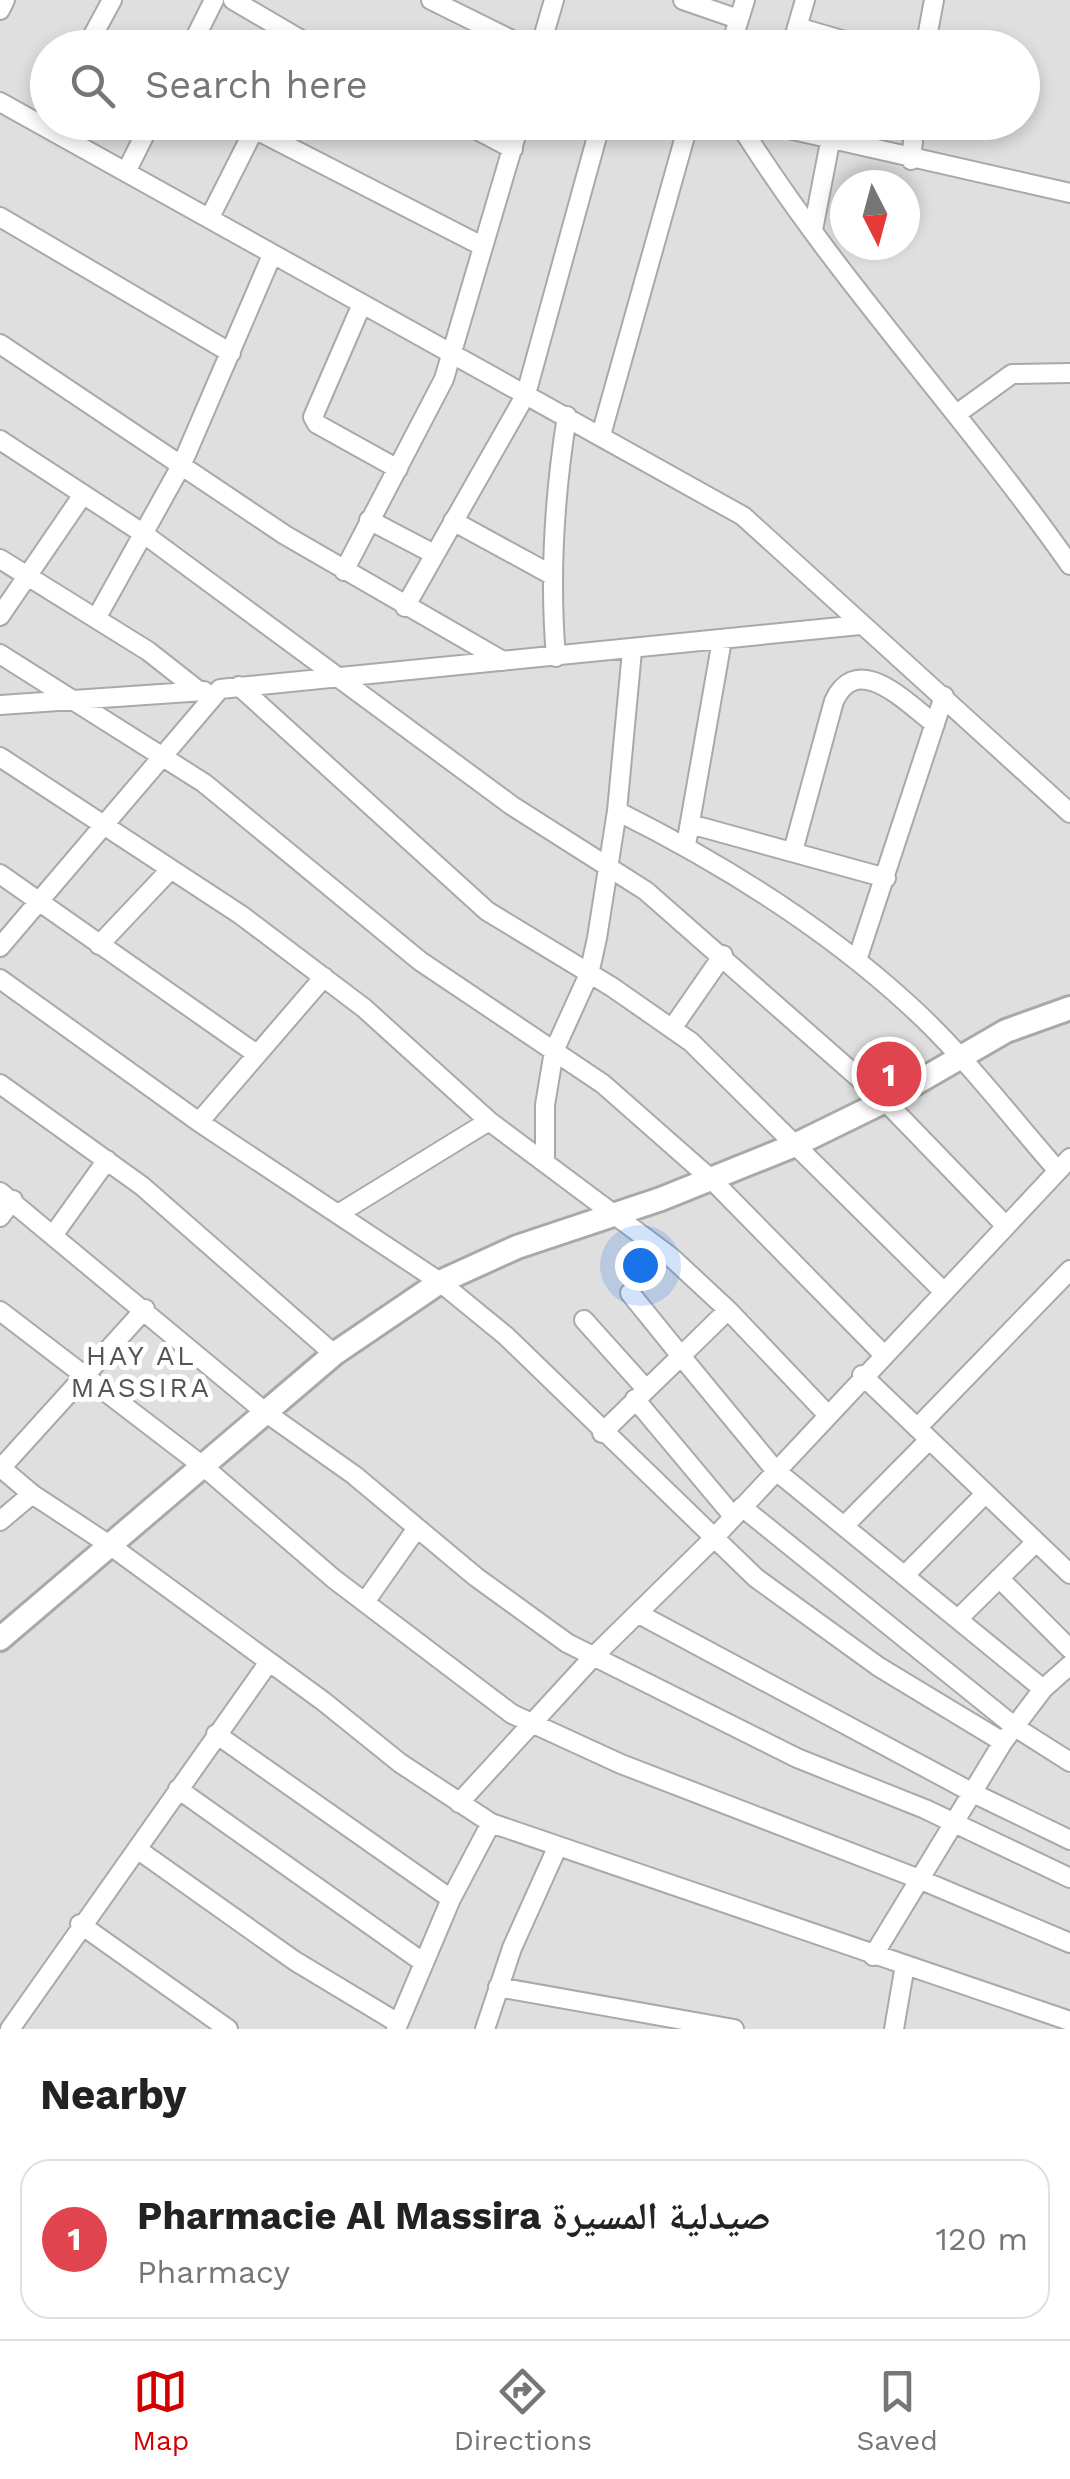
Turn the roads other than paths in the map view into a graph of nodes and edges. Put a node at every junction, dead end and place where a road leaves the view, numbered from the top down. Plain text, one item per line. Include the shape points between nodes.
1 (5, 0) edge
2 (112, 0) edge
3 (214, 0) edge
4 (234, 0) edge
5 (431, 0) edge
6 (554, 0) edge
7 (683, 0) edge
8 (744, 0) edge
9 (805, 0) edge
10 (934, 0) edge
11 (0, 10) edge
12 (738, 19) junction
13 (797, 27) junction
14 (96, 30) edge
15 (199, 30) edge
16 (281, 30) edge
17 (492, 30) edge
18 (545, 30) edge
19 (735, 30) edge
20 (796, 30) edge
21 (807, 30) edge
22 (929, 30) edge
23 (0, 102) edge
24 (30, 115) edge
25 (76, 140) edge
26 (142, 140) edge
27 (249, 140) edge
28 (282, 140) edge
29 (496, 140) edge
30 (515, 140) edge
31 (596, 140) edge
32 (684, 140) edge
33 (750, 140) edge
34 (823, 140) edge
35 (914, 140) edge
36 (830, 142) junction
37 (513, 149) junction
38 (911, 160) junction
39 (127, 170) junction
40 (1070, 193) edge
41 (0, 217) edge
42 (210, 217) junction
43 (813, 230) junction
44 (482, 246) junction
45 (272, 254) junction
46 (362, 304) junction
47 (0, 344) edge
48 (232, 353) junction
49 (453, 354) junction
50 (1070, 373) edge
51 (526, 394) junction
52 (958, 413) junction
53 (567, 416) junction
54 (600, 435) junction
55 (0, 440) edge
56 (182, 464) junction
57 (398, 469) junction
58 (82, 496) junction
59 (369, 520) junction
60 (453, 521) junction
61 (144, 534) junction
62 (434, 554) junction
63 (0, 559) edge
64 (1070, 565) edge
65 (344, 571) junction
66 (550, 574) junction
67 (28, 576) junction
68 (405, 607) junction
69 (0, 616) edge
70 (96, 617) junction
71 (860, 626) junction
72 (722, 640) junction
73 (632, 651) junction
74 (0, 654) edge
75 (556, 657) junction
76 (503, 661) junction
77 (338, 676) junction
78 (240, 686) junction
79 (220, 689) junction
80 (199, 691) junction
81 (944, 696) junction
82 (77, 702) junction
83 (0, 705) edge
84 (935, 724) junction
85 (0, 757) edge
86 (164, 759) junction
87 (617, 811) junction
88 (1070, 813) edge
89 (690, 824) junction
90 (104, 828) junction
91 (686, 845) junction
92 (793, 850) junction
93 (607, 865) junction
94 (170, 870) junction
95 (0, 874) edge
96 (886, 878) junction
97 (38, 902) junction
98 (99, 945) junction
99 (0, 947) edge
100 (723, 956) junction
101 (857, 960) junction
102 (589, 974) junction
103 (324, 977) junction
104 (0, 979) edge
105 (1070, 1008) edge
106 (672, 1026) junction
107 (554, 1050) junction
108 (255, 1053) junction
109 (960, 1058) junction
110 (0, 1084) edge
111 (885, 1101) junction
112 (489, 1120) junction
113 (199, 1122) junction
114 (795, 1145) junction
115 (108, 1160) junction
116 (545, 1162) junction
117 (1064, 1164) edge
118 (712, 1180) junction
119 (6, 1196) edge
120 (338, 1214) junction
121 (616, 1214) junction
122 (0, 1217) edge
123 (1005, 1225) junction
124 (54, 1234) junction
125 (1070, 1270) edge
126 (440, 1282) junction
127 (944, 1292) junction
128 (630, 1293) dead end
129 (145, 1309) junction
130 (728, 1310) junction
131 (0, 1312) edge
132 (584, 1320) dead end
133 (334, 1354) junction
134 (883, 1354) junction
135 (680, 1356) junction
136 (82, 1376) junction
137 (862, 1376) junction
138 (641, 1394) junction
139 (265, 1412) junction
140 (826, 1413) junction
141 (602, 1433) junction
142 (923, 1434) junction
143 (204, 1466) junction
144 (1, 1468) edge
145 (775, 1470) junction
146 (32, 1494) junction
147 (985, 1494) junction
148 (737, 1512) junction
149 (0, 1521) edge
150 (845, 1524) junction
151 (417, 1528) junction
152 (712, 1540) junction
153 (1036, 1542) junction
154 (111, 1546) junction
155 (1070, 1574) edge
156 (905, 1575) junction
157 (999, 1578) junction
158 (365, 1602) junction
159 (638, 1614) junction
160 (958, 1619) junction
161 (0, 1639) edge
162 (1070, 1648) edge
163 (592, 1658) junction
164 (269, 1662) junction
165 (1070, 1664) edge
166 (1042, 1689) junction
167 (532, 1724) junction
168 (216, 1734) junction
169 (1009, 1735) junction
170 (1070, 1762) edge
171 (178, 1790) junction
172 (975, 1794) junction
173 (460, 1803) junction
174 (491, 1823) junction
175 (956, 1824) junction
176 (1068, 1839) edge
177 (556, 1848) junction
178 (137, 1849) junction
179 (1050, 1868) junction
180 (1070, 1878) edge
181 (919, 1879) junction
182 (452, 1899) junction
183 (80, 1924) junction
184 (1070, 1943) edge
185 (873, 1956) junction
186 (424, 1964) junction
187 (904, 1966) junction
188 (498, 1987) junction
189 (1070, 2021) edge
190 (397, 2026) edge
191 (10, 2029) edge
192 (228, 2029) edge
193 (485, 2029) edge
194 (734, 2029) edge
195 (894, 2029) edge

1 - 11 street
2 - 14 street
3 - 15 street
4 - 16 street
5 - 17 street
6 - 18 street
7 - 12 street
8 - 12 street
9 - 13 street
10 - 22 street
12 - 19 street
13 - 20 street
13 - 21 street
23 - 24 street
25 - 39 street
26 - 39 street
27 - 42 street
28 - 44 street
29 - 37 street
30 - 37 street
31 - 51 street
32 - 54 street
33 - 43 street
34 - 36 street
35 - 38 street
36 - 38 street
36 - 43 street
37 - 44 street
38 - 40 street
39 - 42 street
41 - 48 street
42 - 45 street
43 - 52 street
44 - 49 street
45 - 46 street
45 - 48 street
46 - 49 street
46 - 57 street via 313,416
47 - 56 street
48 - 56 street
49 - 51 street
49 - 57 street
50 - 52 street via 1012,374
51 - 53 street
51 - 60 street
52 - 64 street
53 - 54 street
53 - 66 street
54 - 71 street via 743,516
55 - 58 street
56 - 61 street
56 - 65 street
57 - 59 street
58 - 61 street
58 - 67 street
59 - 62 street
59 - 65 street
60 - 62 street
60 - 66 street
61 - 70 street
61 - 77 street
62 - 68 street
63 - 67 street
65 - 68 street
66 - 75 street
67 - 69 street
67 - 70 street
68 - 76 street
70 - 80 street
71 - 72 street
71 - 81 street
72 - 73 street
72 - 89 street
73 - 75 street
73 - 87 street
74 - 82 street
75 - 76 street
76 - 77 street
77 - 78 street
77 - 93 street via 511,805
78 - 79 street
78 - 102 street via 460,889
79 - 80 street
79 - 86 street
80 - 82 street
81 - 84 street
81 - 88 street
82 - 83 street
82 - 86 street
84 - 92 street via 874,679 844,683
84 - 96 street
85 - 90 street
86 - 90 street
86 - 107 street via 241,812 420,962
87 - 91 street
87 - 93 street
89 - 91 street
89 - 92 street
90 - 94 street
90 - 97 street
91 - 101 street
92 - 96 street
93 - 100 street
93 - 102 street
94 - 98 street
94 - 103 street
95 - 97 street
96 - 101 street
97 - 98 street
97 - 99 street
98 - 108 street
100 - 106 street
100 - 111 street
101 - 109 street
102 - 106 street
102 - 107 street
103 - 108 street
103 - 112 street
104 - 113 street
105 - 109 street via 1006,1031
106 - 114 street
107 - 116 street
107 - 118 street
108 - 113 street
109 - 111 street
109 - 117 street
110 - 115 street
111 - 114 street
111 - 123 street
112 - 116 street
112 - 120 street
113 - 120 street
114 - 118 street
114 - 127 street
115 - 124 street
115 - 133 street
116 - 121 street
117 - 123 street
118 - 121 street
118 - 134 street
119 - 122 street
119 - 124 street
120 - 126 street
121 - 126 street
121 - 130 street
123 - 127 street
124 - 129 street
125 - 142 street
126 - 133 street
126 - 141 street via 506,1336
127 - 134 street
128 - 135 street
129 - 136 street
129 - 139 street
130 - 135 street
130 - 140 street
131 - 136 street
132 - 138 street
133 - 139 street
134 - 137 street
135 - 138 street
135 - 145 street
136 - 143 street
136 - 144 street
137 - 140 street
137 - 142 street
138 - 141 street
138 - 148 street
139 - 143 street
139 - 151 street
140 - 145 street
141 - 152 street
142 - 147 street
142 - 150 street
143 - 154 street
143 - 158 street
144 - 146 street
145 - 148 street
145 - 150 street
146 - 149 street
146 - 154 street
147 - 153 street
147 - 156 street
148 - 152 street
148 - 169 street
150 - 156 street
151 - 158 street
151 - 163 street
152 - 159 street
152 - 169 street via 879,1667
153 - 155 street
153 - 157 street
154 - 161 street
154 - 164 street
156 - 160 street
157 - 160 street
157 - 162 street
158 - 167 street via 484,1696
159 - 163 street
159 - 172 street
160 - 166 street
163 - 167 street
163 - 175 street via 797,1758
164 - 168 street
164 - 173 street
165 - 166 street
166 - 169 street
167 - 173 street
167 - 181 street
168 - 171 street
168 - 182 street
169 - 170 street
169 - 172 street
171 - 178 street
171 - 186 street
172 - 175 street
172 - 176 street
173 - 174 street
174 - 177 street
174 - 182 street
175 - 179 street
175 - 181 street
176 - 179 street
177 - 185 street
177 - 188 street
178 - 183 street
178 - 190 street
179 - 180 street
181 - 184 street
181 - 185 street
182 - 186 street
183 - 191 street
183 - 192 street
185 - 187 street
186 - 190 street
187 - 189 street
187 - 195 street
188 - 193 street
188 - 194 street

